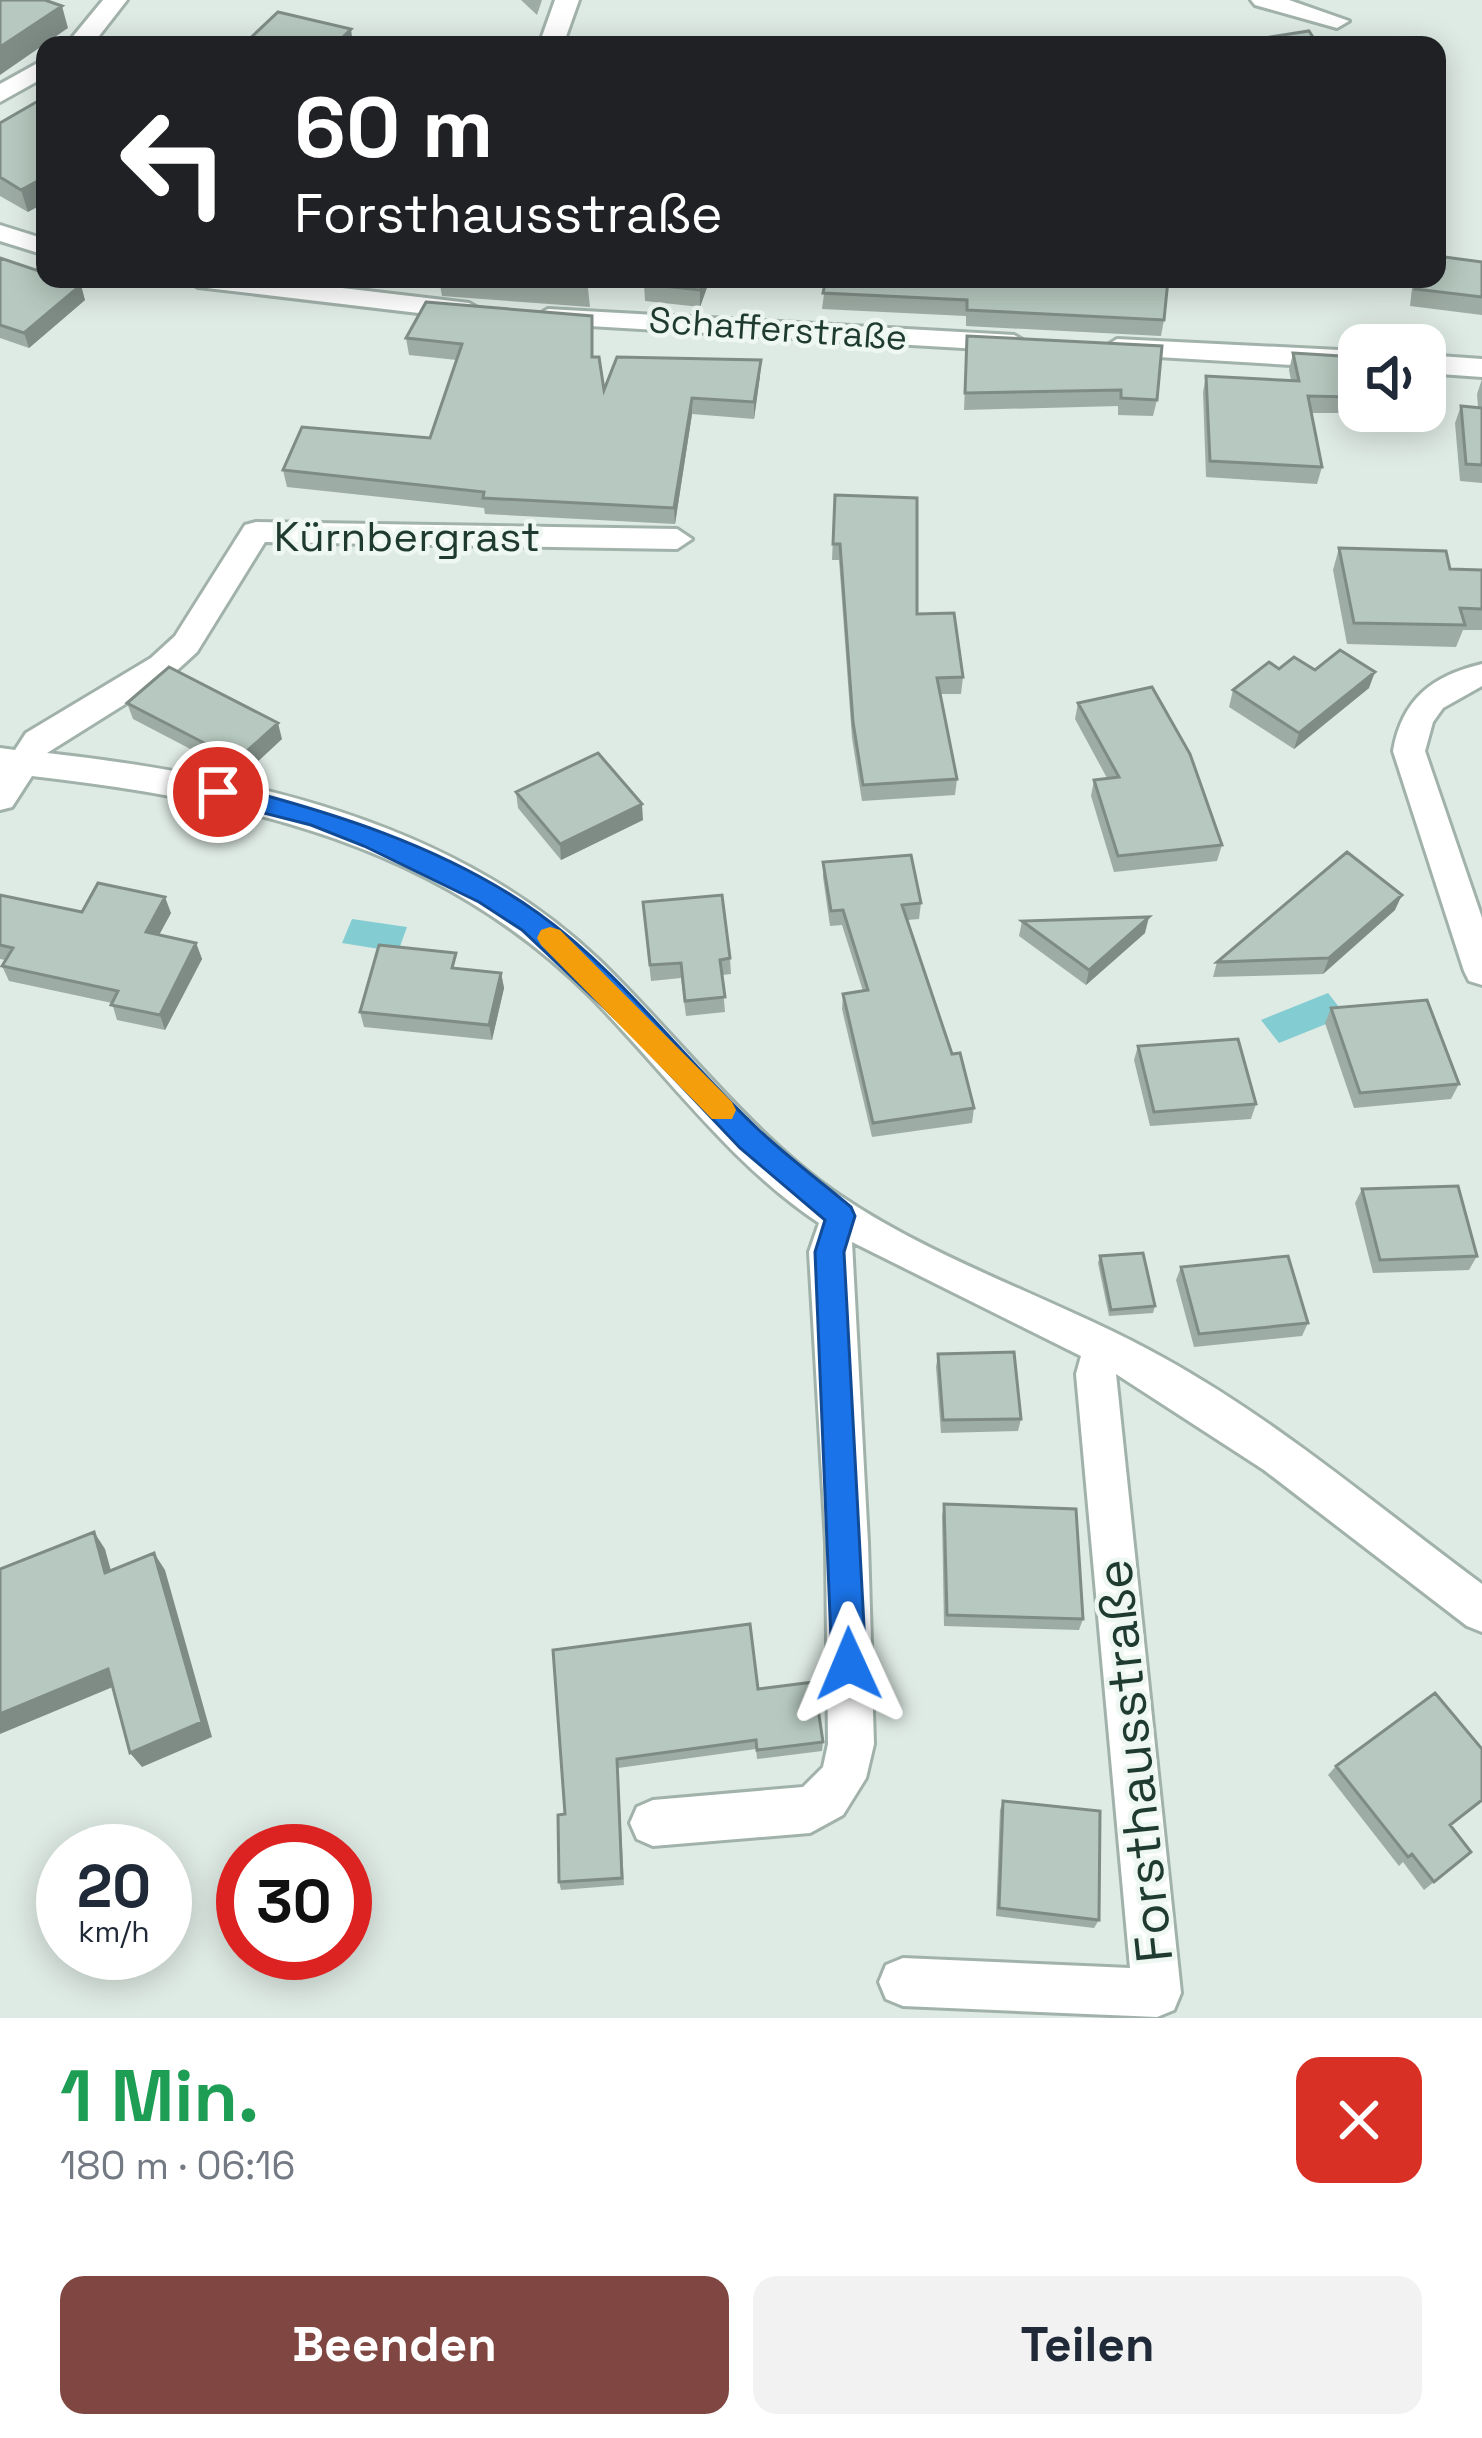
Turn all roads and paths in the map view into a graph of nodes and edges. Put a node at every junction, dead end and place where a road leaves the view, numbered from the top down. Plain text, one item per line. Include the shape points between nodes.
1 (116, 0) edge
2 (567, 0) edge
3 (1263, 0) edge
4 (1337, 21) dead end
5 (87, 36) edge
6 (554, 36) edge
7 (36, 72) edge
8 (0, 95) edge
9 (272, 288) edge
10 (421, 288) edge
11 (409, 305) junction
12 (1048, 345) edge
13 (1094, 347) edge
14 (1338, 359) edge
15 (1446, 365) edge
16 (1482, 368) edge
17 (677, 539) dead end
18 (1482, 675) edge
19 (10, 761) edge
20 (0, 798) edge
21 (1482, 971) edge
22 (841, 1216) junction
23 (1104, 1348) junction
24 (1482, 1611) edge
25 (653, 1822) dead end
26 (903, 1982) dead end

1 - 5 street
2 - 6 street
3 - 4 street
7 - 8 street
9 - 11 street, Schafferstraße
10 - 11 street
11 - 12 street, Schafferstraße
13 - 14 street
15 - 16 street
17 - 19 street, Kürnbergrast via 256,532 186,644
18 - 21 street via 1427,701 1408,752
19 - 20 street
19 - 22 street via 171,782 299,812 488,895 565,950 750,1139
22 - 23 street
22 - 25 street via 830,1252 848,1565 851,1744 843,1778 810,1810
23 - 24 street via 1247,1434
23 - 26 street, Forsthausstraße via 1096,1374 1157,1993

